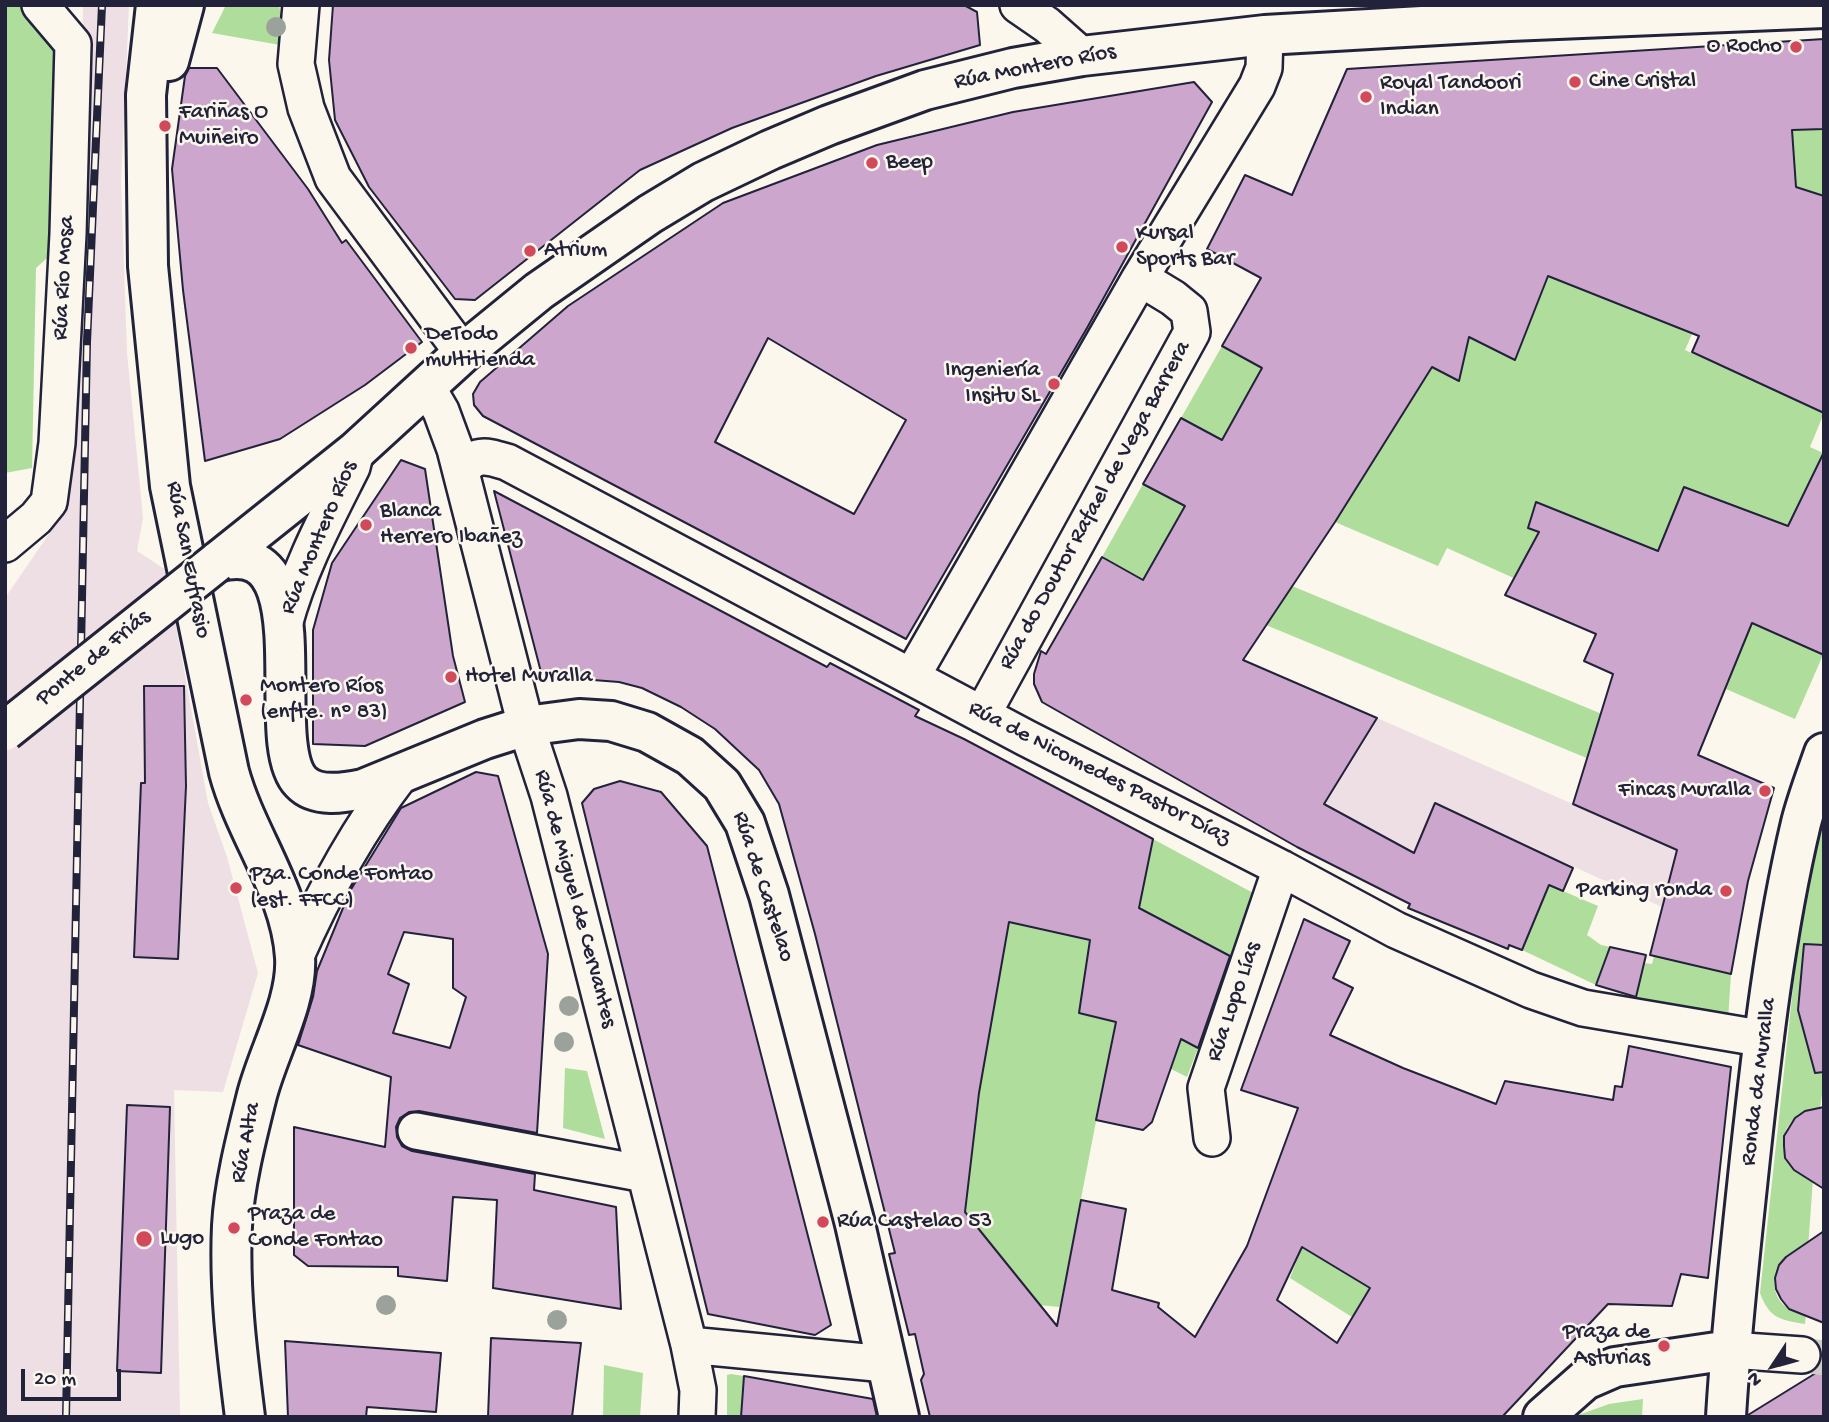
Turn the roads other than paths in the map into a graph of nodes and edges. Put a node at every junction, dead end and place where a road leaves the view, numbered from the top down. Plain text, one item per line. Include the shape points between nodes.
1 (40, 5) edge
2 (156, 5) edge
3 (184, 5) edge
4 (301, 5) edge
5 (1018, 5) edge
6 (1824, 8) edge
7 (1265, 35) junction
8 (1082, 56) junction
9 (146, 148) junction
10 (1140, 278) junction
11 (463, 353) junction
12 (427, 387) junction
13 (356, 451) junction
14 (461, 471) junction
15 (5, 544) edge
16 (217, 562) junction
17 (284, 625) junction
18 (912, 676) junction
19 (982, 715) junction
20 (526, 726) junction
21 (5, 731) edge
22 (1824, 753) edge
23 (401, 774) junction
24 (1282, 868) junction
25 (295, 958) junction
26 (1765, 1039) junction
27 (416, 1130) dead end
28 (1212, 1138) dead end
29 (645, 1174) junction
30 (689, 1345) junction
31 (1730, 1350) junction
32 (1802, 1355) tunnel mouth
33 (886, 1364) junction
34 (245, 1417) edge
35 (696, 1417) edge
36 (899, 1417) edge
37 (1543, 1417) edge
38 (1726, 1417) edge

1 - 15 street, Rúa Río Mosa via 73,44 57,443 49,502
2 - 9 street, Rúa San Eufrasio via 146,94
3 - 9 street, Rúa San Eufrasio
4 - 11 street via 296,64 306,108 333,178
5 - 8 street
6 - 7 street, Rúa Montero Ríos
7 - 8 street, Rúa Montero Ríos
7 - 10 street via 1264,68 1257,86
8 - 11 street, Rúa Montero Ríos via 925,90 829,125 715,176 586,257
9 - 25 street, Rúa San Eufrasio via 148,266 170,486 232,784 284,906
10 - 18 street
10 - 19 street, Rúa do Doutor Rafael de Vega Barrera via 1189,311 1192,331
11 - 12 street, Rúa Montero Ríos
12 - 13 street, Rúa Montero Ríos
12 - 14 street, Rúa de Miguel de Cervantes via 441,411
13 - 16 street, Rúa Montero Ríos
13 - 17 street, Rúa Montero Ríos via 304,565
14 - 18 street, Rúa de Nicomedes Pastor Díaz via 481,456 507,461
14 - 20 street, Rúa de Miguel de Cervantes
16 - 17 street, Rúa Montero Ríos via 243,559 262,568 276,589
16 - 21 street, Ponte de Friás, bridge
17 - 23 street, Rúa Montero Ríos via 287,736 301,783 313,790 342,793
18 - 19 street, Rúa de Nicomedes Pastor Díaz
19 - 24 street, Rúa de Nicomedes Pastor Díaz
20 - 23 street, Rúa de Castelao
20 - 29 street, Rúa de Miguel de Cervantes via 549,796
20 - 33 street, Rúa de Castelao via 590,719 647,732 699,763 735,802 769,895 852,1211
22 - 26 street, Ronda da Muralla via 1788,883
23 - 25 street via 359,831
24 - 26 street, Rúa de Nicomedes Pastor Díaz via 1396,930 1531,990 1583,1008
24 - 28 street, Rúa Lopo Lías via 1206,1088
25 - 34 street, Rúa Alta via 292,990 257,1093 232,1222 232,1295
26 - 31 street, Ronda da Muralla
27 - 29 street
29 - 30 street, Rúa de Miguel de Cervantes
30 - 33 street
30 - 35 street, Rúa de Miguel de Cervantes via 698,1390
31 - 32 street
31 - 37 street via 1615,1367 1585,1380
31 - 38 street, Ronda da Muralla
33 - 36 street, Rúa de Castelao

